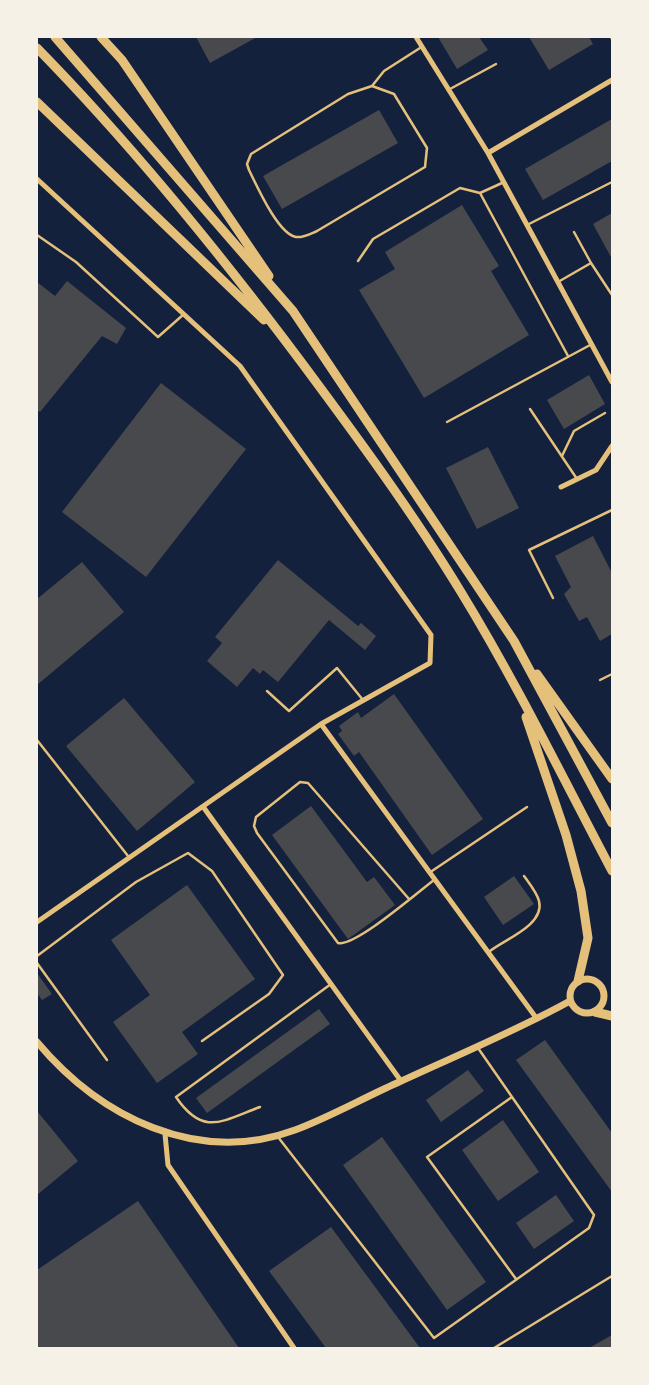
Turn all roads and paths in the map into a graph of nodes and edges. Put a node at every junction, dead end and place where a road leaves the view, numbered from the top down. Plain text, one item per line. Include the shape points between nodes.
1 (55, 37) edge
2 (102, 37) edge
3 (416, 37) edge
4 (422, 47) junction
5 (37, 48) edge
6 (496, 64) dead end
7 (612, 80) edge
8 (372, 86) junction
9 (449, 90) junction
10 (37, 102) edge
11 (488, 153) junction
12 (37, 180) edge
13 (612, 182) edge
14 (504, 183) junction
15 (480, 193) junction
16 (527, 225) junction
17 (573, 232) dead end
18 (37, 235) edge
19 (358, 261) dead end
20 (591, 262) junction
21 (558, 282) junction
22 (612, 295) edge
23 (293, 311) junction
24 (184, 314) junction
25 (286, 341) junction
26 (592, 344) junction
27 (568, 356) junction
28 (612, 379) edge
29 (530, 409) dead end
30 (605, 413) dead end
31 (447, 422) dead end
32 (612, 446) edge
33 (562, 456) junction
34 (577, 479) junction
35 (561, 487) dead end
36 (612, 510) edge
37 (553, 598) dead end
38 (514, 641) junction
39 (612, 674) edge
40 (600, 680) dead end
41 (516, 688) junction
42 (267, 691) dead end
43 (363, 700) junction
44 (321, 724) junction
45 (37, 740) edge
46 (612, 779) edge
47 (527, 807) dead end
48 (204, 808) junction
49 (612, 823) edge
50 (131, 860) junction
51 (612, 871) edge
52 (429, 873) junction
53 (524, 876) dead end
54 (434, 880) junction
55 (409, 899) junction
56 (37, 922) edge
57 (488, 953) junction
58 (37, 956) edge
59 (37, 963) edge
60 (578, 981) junction
61 (331, 984) junction
62 (612, 984) edge
63 (603, 989) junction
64 (570, 1001) junction
65 (595, 1012) junction
66 (612, 1016) edge
67 (537, 1019) junction
68 (202, 1041) dead end
69 (37, 1042) edge
70 (478, 1047) junction
71 (107, 1060) dead end
72 (401, 1081) junction
73 (512, 1097) junction
74 (260, 1107) dead end
75 (165, 1133) junction
76 (276, 1135) junction
77 (612, 1276) edge
78 (516, 1279) junction
79 (294, 1348) edge
80 (494, 1348) edge

1 - 23 highway
2 - 23 highway
3 - 4 street
4 - 8 lane via 384,71
4 - 9 street
5 - 25 highway via 98,110 201,230
6 - 9 lane
7 - 11 street
8 - 8 lane via 394,94 427,148 425,167 317,231 297,237 289,234 272,214 249,170 251,153 348,94
9 - 11 street
10 - 25 highway
11 - 14 street
12 - 24 street
13 - 16 lane
14 - 15 lane
14 - 16 street
15 - 19 lane via 460,188 373,239
15 - 27 lane
16 - 21 street
17 - 20 lane
18 - 24 lane via 76,262 158,337
20 - 21 lane
20 - 22 lane
21 - 26 street
23 - 38 highway
24 - 43 street via 240,366 431,635 430,663
25 - 41 highway via 461,592
26 - 27 lane
26 - 28 street
27 - 31 lane
29 - 33 lane
30 - 33 lane via 574,431
32 - 34 street via 596,470
33 - 34 lane
34 - 35 street
36 - 37 lane via 529,550
38 - 46 highway
38 - 49 highway
39 - 40 lane
41 - 51 highway
41 - 60 highway via 581,891 589,938
42 - 43 lane via 289,711 337,668
43 - 44 street
44 - 48 street
44 - 52 street
45 - 50 lane
47 - 52 lane
48 - 50 street
48 - 61 street
50 - 56 street
52 - 54 street
53 - 57 lane via 539,900 539,912 526,927
54 - 55 lane
54 - 57 street
55 - 55 lane via 351,943 338,943 257,833 256,817 300,782 308,783
57 - 67 street
58 - 68 lane via 136,882 188,853 212,871 283,975 269,994
59 - 71 lane
60 - 63 street via 595,981
60 - 64 street
61 - 72 street
61 - 74 lane via 176,1097 188,1115 205,1123
62 - 63 street
63 - 65 street via 602,1004
64 - 65 street via 580,1012
64 - 67 street
65 - 66 highway
67 - 70 street
69 - 75 street via 86,1092 139,1124
70 - 72 street
70 - 73 lane
72 - 76 street
73 - 78 lane via 594,1215 589,1228
73 - 78 lane via 427,1157
75 - 76 street via 185,1139 235,1141
75 - 79 street via 168,1165
76 - 78 lane via 434,1338
77 - 80 lane

